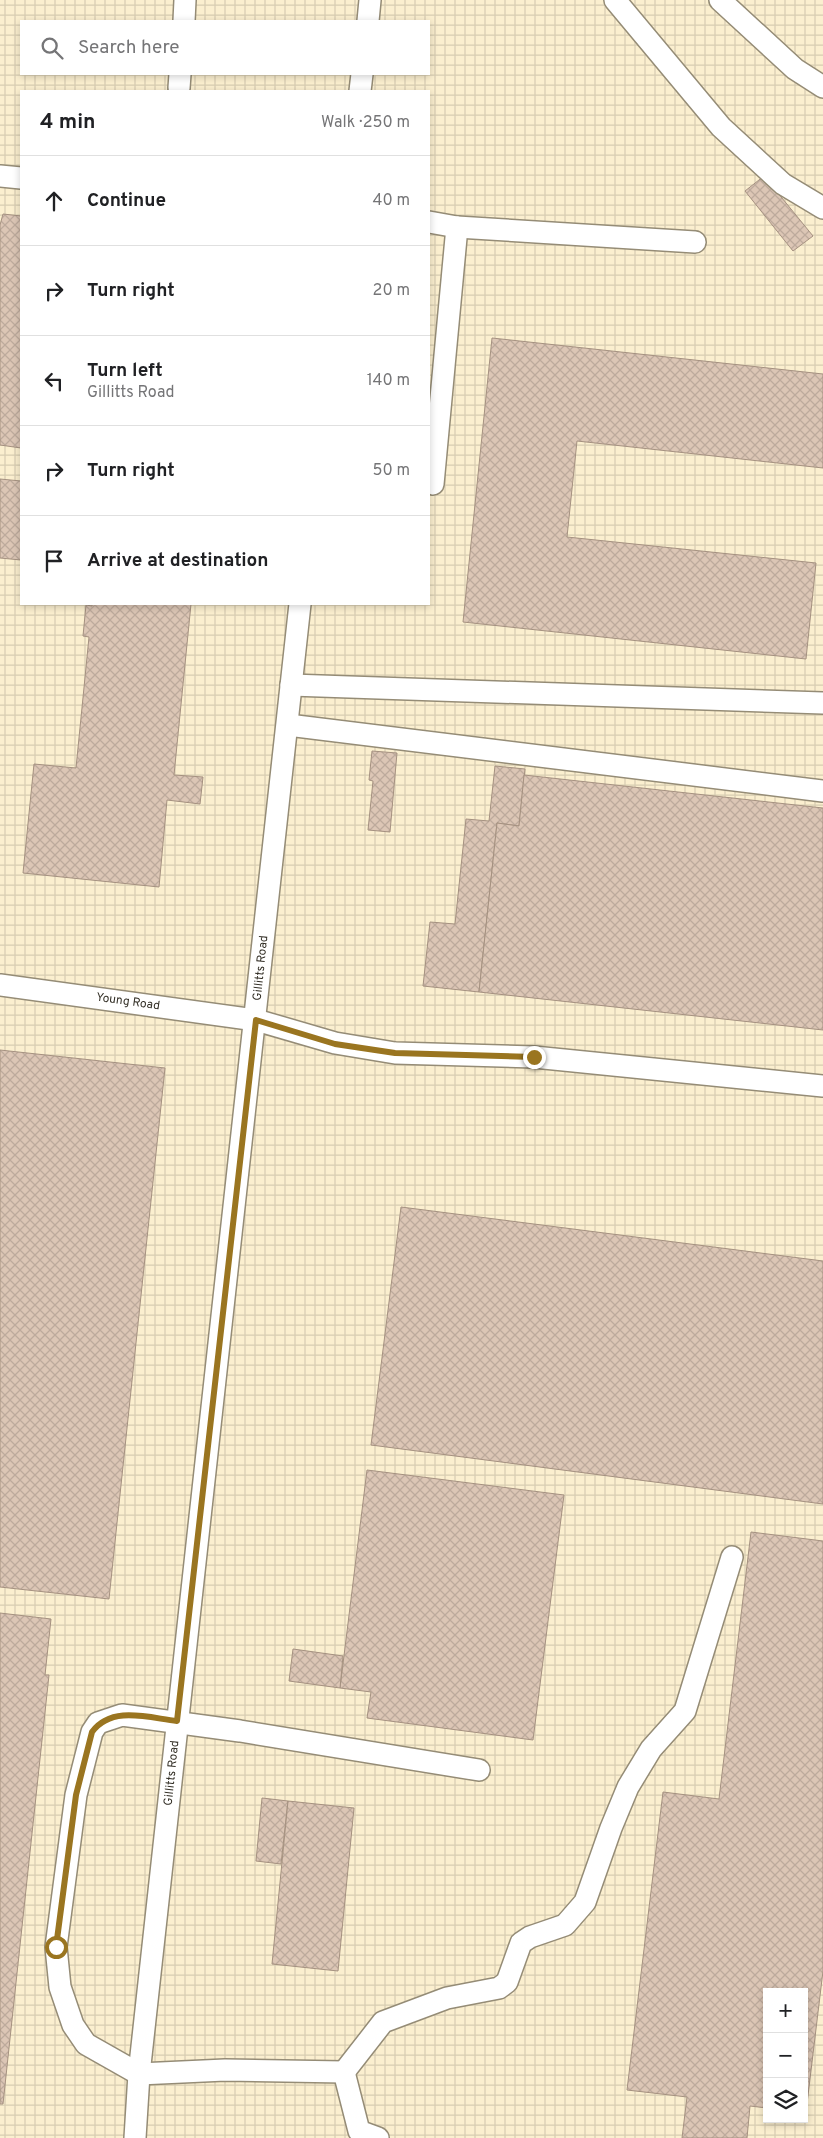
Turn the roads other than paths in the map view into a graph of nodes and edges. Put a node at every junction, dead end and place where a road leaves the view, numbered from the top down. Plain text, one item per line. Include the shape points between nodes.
1 (185, 0) edge
2 (370, 0) edge
3 (615, 0) edge
4 (720, 0) edge
5 (184, 20) edge
6 (368, 20) edge
7 (362, 75) edge
8 (823, 87) edge
9 (360, 90) edge
10 (0, 176) edge
11 (20, 178) edge
12 (823, 208) edge
13 (430, 222) edge
14 (457, 227) junction
15 (695, 242) dead end
16 (432, 484) dead end
17 (300, 605) edge
18 (291, 685) junction
19 (823, 703) edge
20 (288, 725) junction
21 (823, 791) edge
22 (0, 985) edge
23 (256, 1020) junction
24 (823, 1086) edge
25 (732, 1557) dead end
26 (177, 1721) junction
27 (479, 1770) dead end
28 (344, 2072) junction
29 (139, 2074) junction
30 (135, 2138) edge
31 (378, 2138) edge

1 - 5 lane
2 - 6 lane
3 - 12 lane via 721,127 783,184
4 - 8 lane via 795,69
7 - 9 lane
10 - 11 lane
13 - 14 lane
14 - 15 lane
14 - 16 lane
17 - 18 lane, Gillitts Road
18 - 19 lane
18 - 20 lane, Gillitts Road
20 - 21 lane
20 - 23 lane, Gillitts Road
22 - 23 lane, Young Road
23 - 24 lane, Young Road via 335,1044 395,1053 534,1057
23 - 26 lane, Gillitts Road
25 - 28 lane via 684,1711 651,1749 628,1788 610,1828 585,1902 564,1926 521,1943 507,1982 499,1988 447,1998 383,2022
26 - 27 lane
26 - 29 lane, Gillitts Road
26 - 29 lane via 122,1715 98,1723 92,1732 76,1795 56,1947 60,1987 73,2024 86,2044
28 - 29 lane via 226,2070
28 - 31 lane via 359,2132
29 - 30 lane, Gillitts Road

